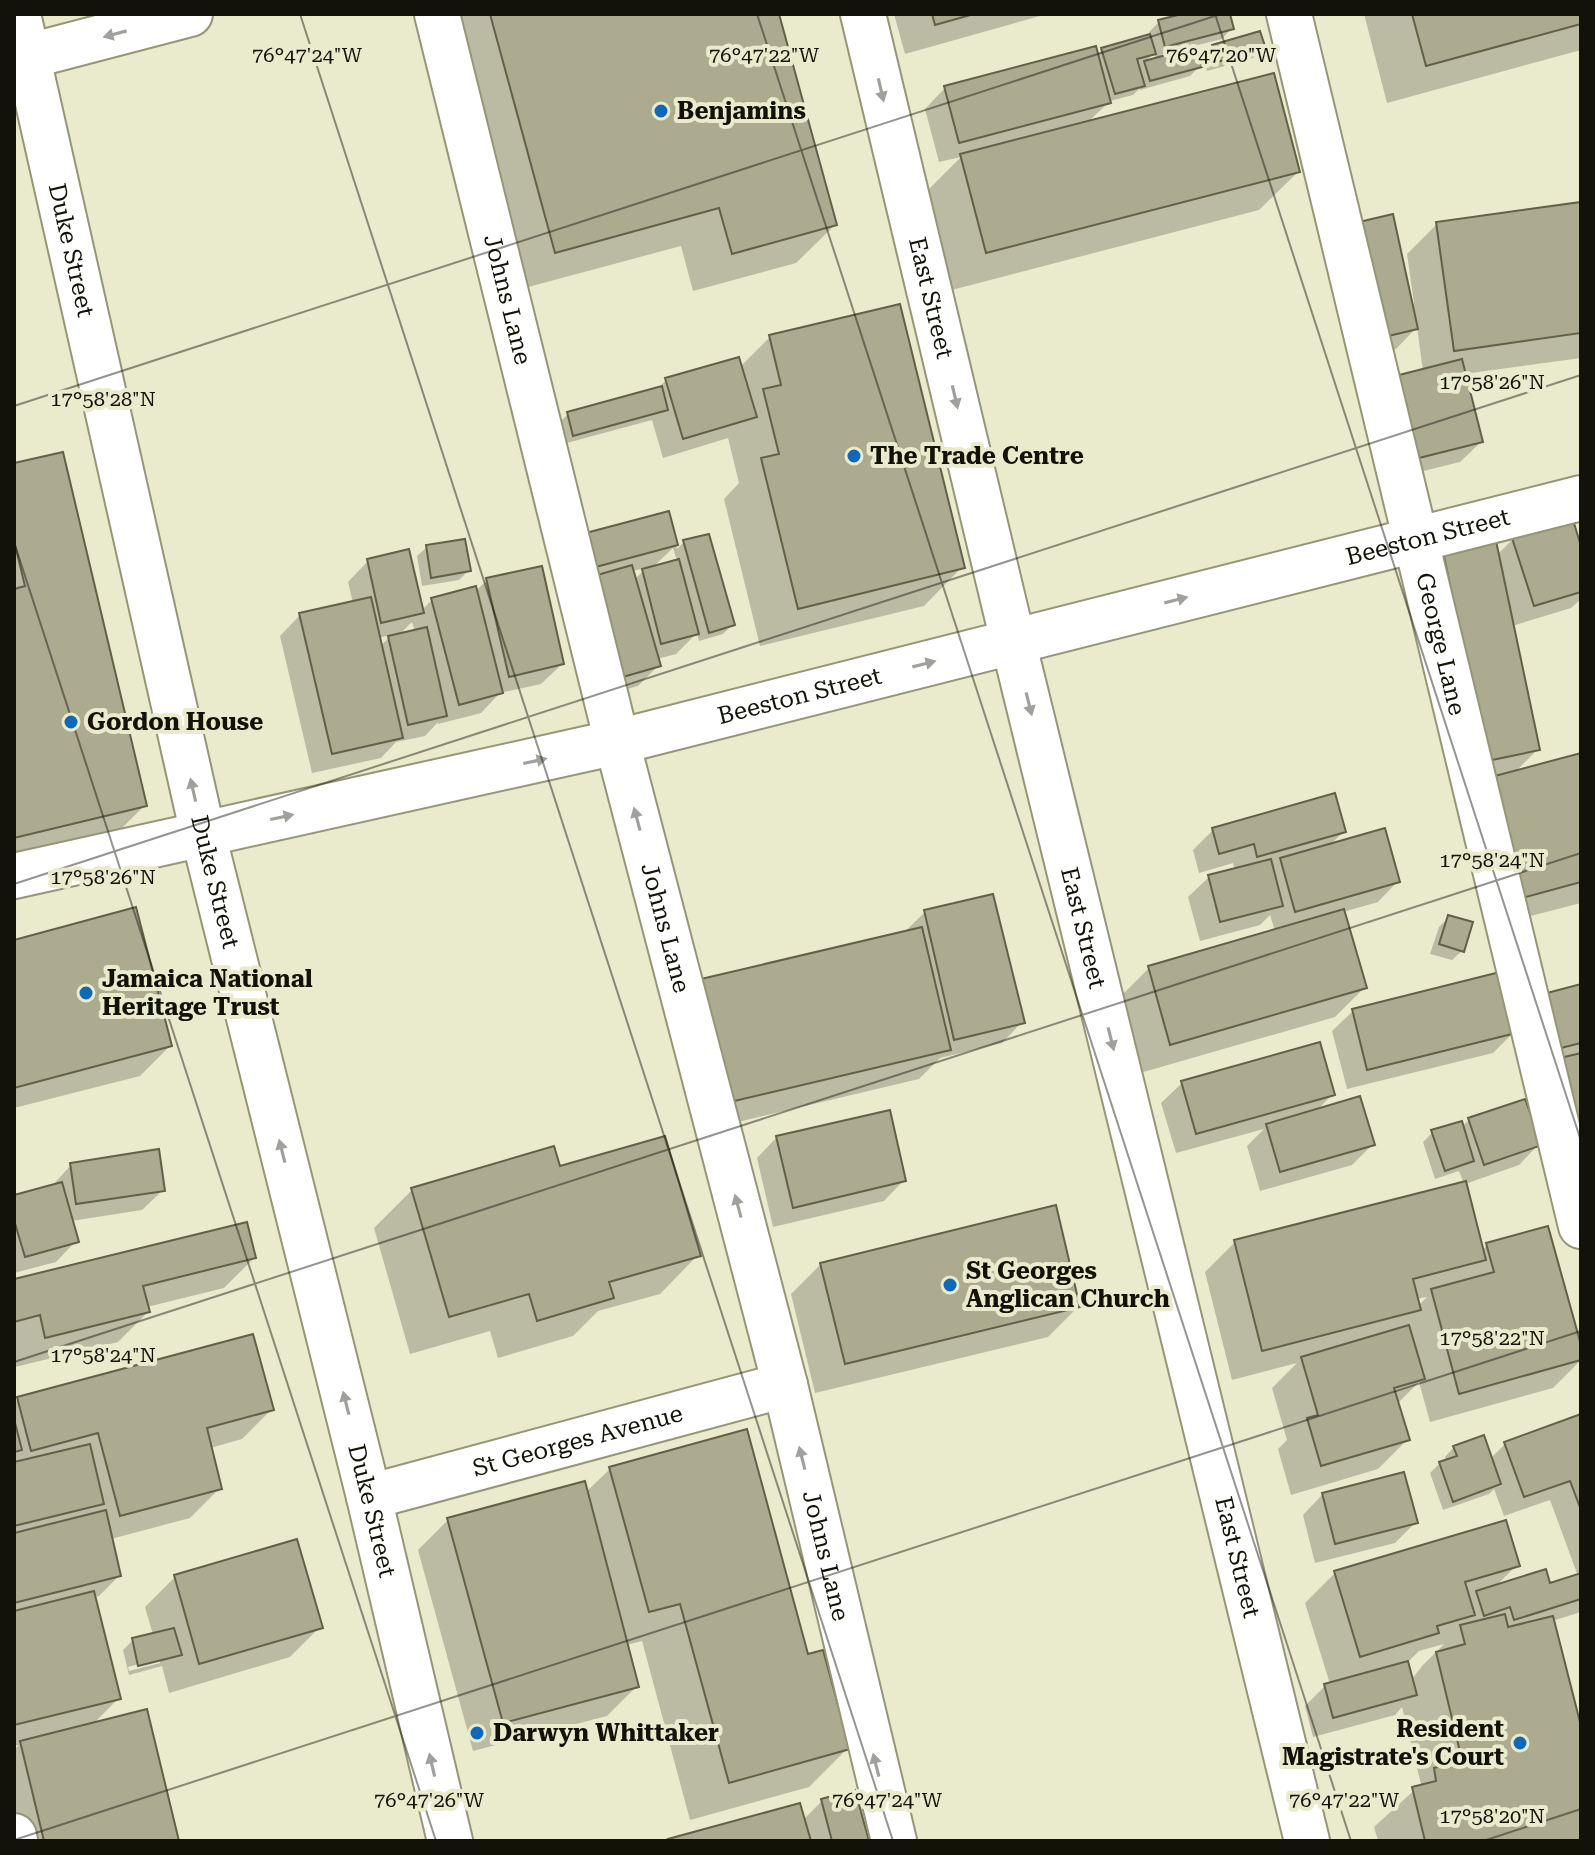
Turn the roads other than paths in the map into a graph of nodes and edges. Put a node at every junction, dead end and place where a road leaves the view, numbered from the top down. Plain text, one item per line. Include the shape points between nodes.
1 (18, 14) edge
2 (190, 14) edge
3 (437, 14) edge
4 (863, 14) edge
5 (1289, 14) edge
6 (21, 59) edge
7 (1581, 498) edge
8 (1416, 539) junction
9 (1013, 641) junction
10 (617, 742) junction
11 (203, 834) junction
12 (14, 876) edge
13 (1581, 1226) edge
14 (785, 1385) junction
15 (369, 1497) junction
16 (450, 1841) edge
17 (894, 1841) edge
18 (1307, 1841) edge

1 - 6 street, Duke Street
2 -> 6 street
3 - 10 street, Johns Lane
4 -> 9 street, East Street
5 - 8 street, George Lane
11 -> 6 street, Duke Street
7 - 8 street, Beeston Street
9 -> 8 street, Beeston Street
8 - 13 street, George Lane
10 -> 9 street, Beeston Street
9 -> 18 street, East Street
11 -> 10 street, Beeston Street
14 -> 10 street, Johns Lane
11 - 12 street, Beeston Street
15 -> 11 street, Duke Street
14 - 15 street, St Georges Avenue
17 -> 14 street, Johns Lane
16 -> 15 street, Duke Street

